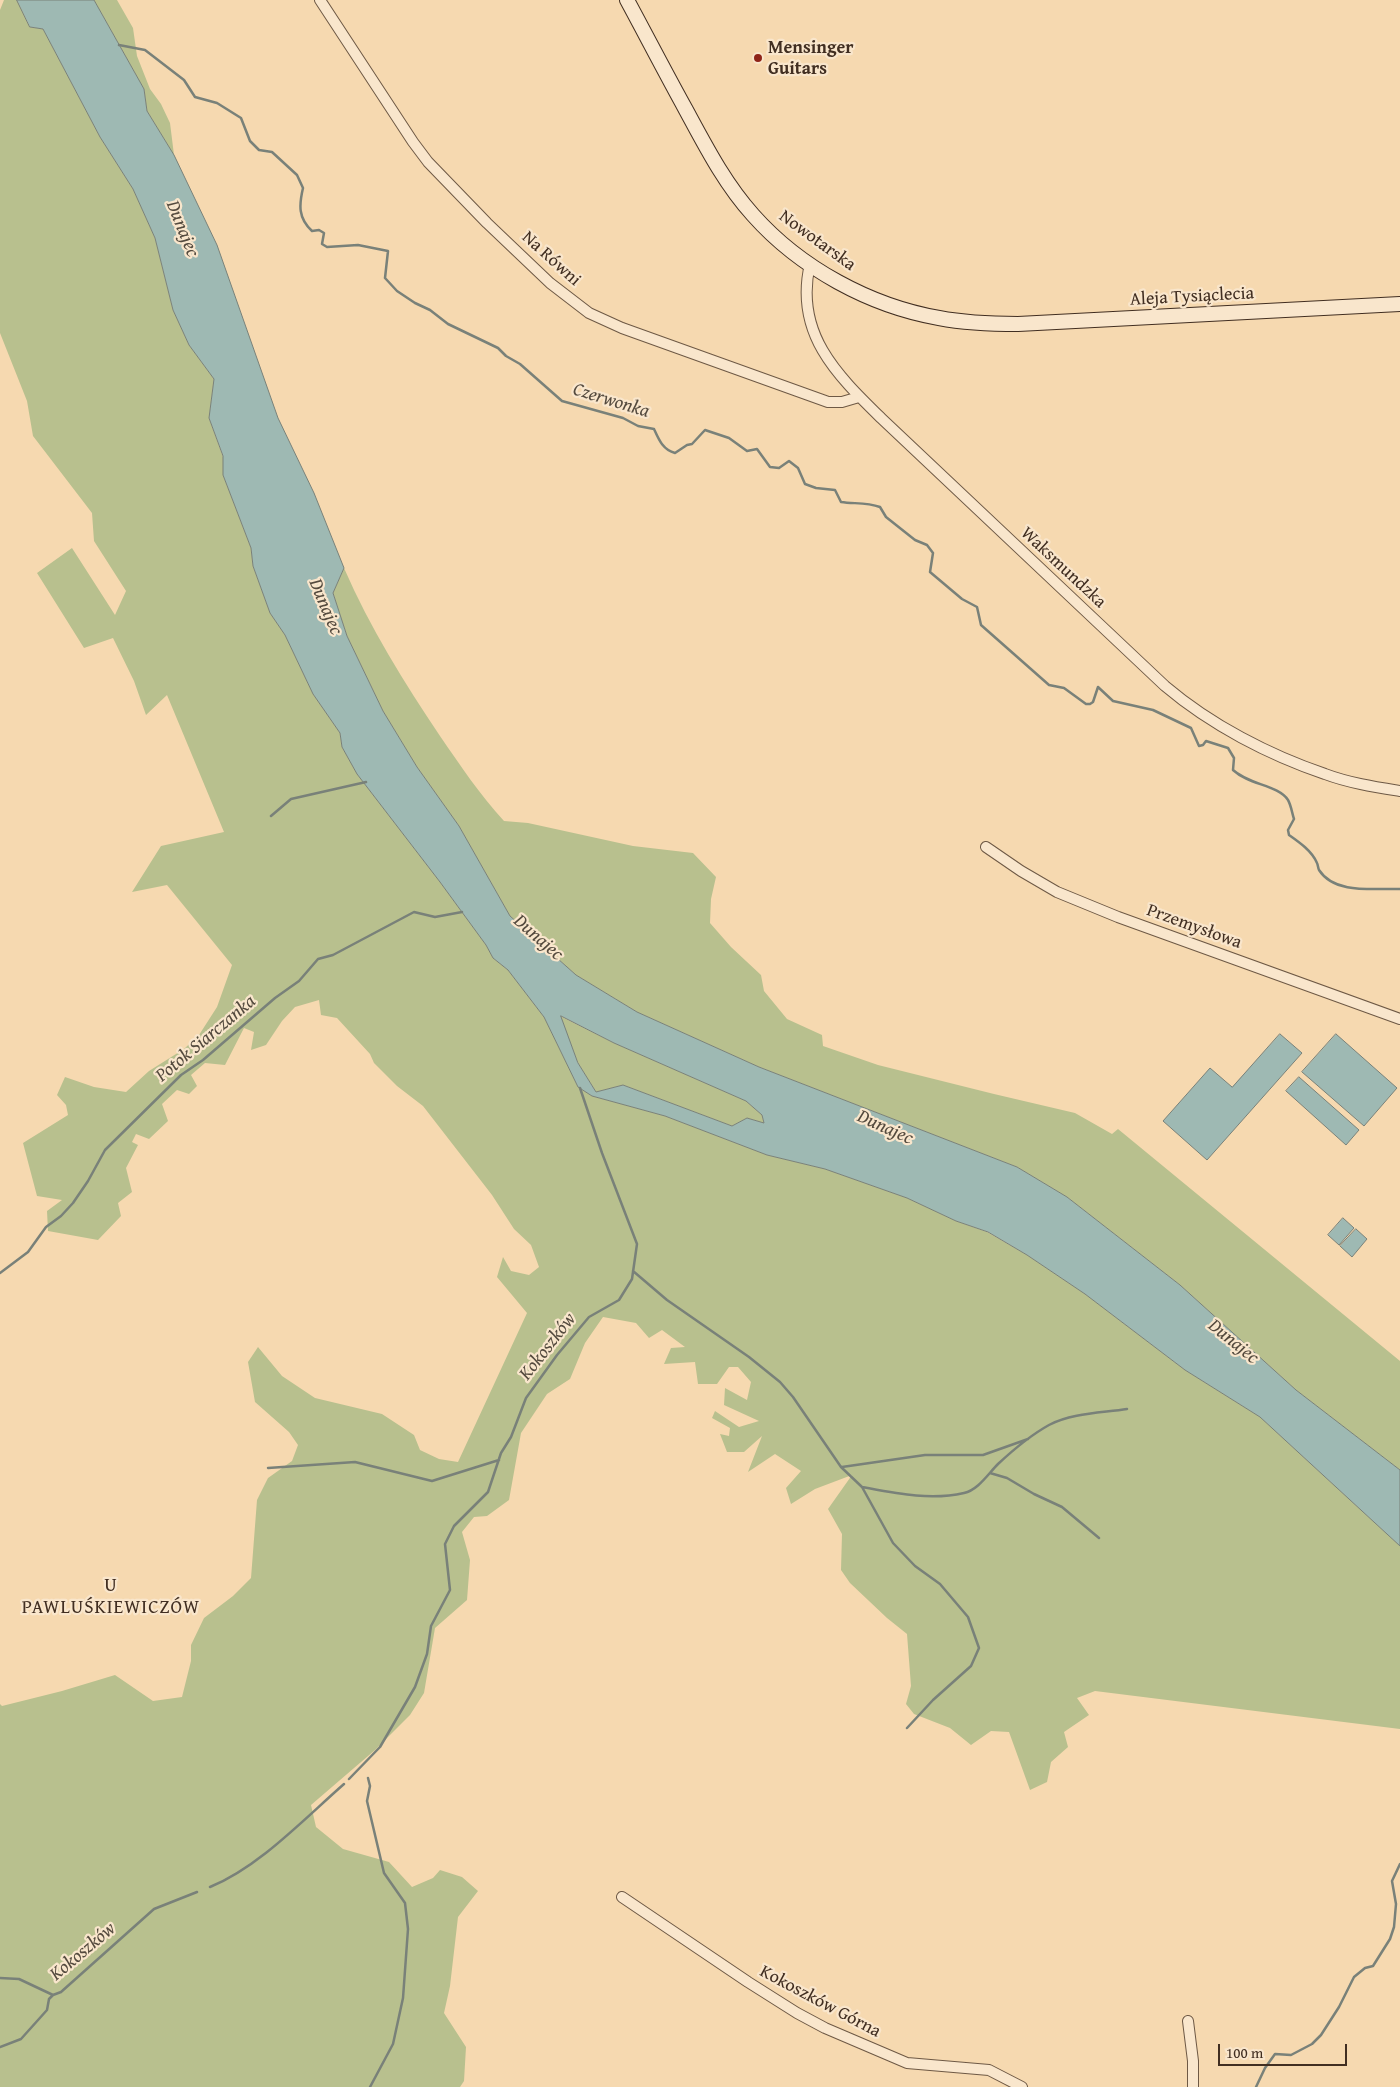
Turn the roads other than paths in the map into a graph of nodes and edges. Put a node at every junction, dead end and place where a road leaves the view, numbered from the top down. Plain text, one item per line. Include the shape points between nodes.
1 (320, 0) edge
2 (627, 0) edge
3 (810, 264) junction
4 (1400, 304) edge
5 (986, 324) joint
6 (859, 397) junction
7 (1400, 791) edge
8 (986, 847) dead end
9 (1400, 1019) edge
10 (622, 1896) dead end
11 (1188, 2021) dead end
12 (1022, 2087) edge
13 (1193, 2087) edge

1 - 6 street, Na Równi via 428,162 550,283 589,313 622,328 828,402
2 - 3 street, Nowotarska via 721,174 753,216
3 - 5 street, Nowotarska via 841,284 890,306 940,318
3 - 6 street, Waksmundzka via 806,310 820,347 836,373
4 - 5 street, Aleja Tysiąclecia via 1041,324
6 - 7 street, Waksmundzka via 1147,670 1190,706 1237,734 1314,770 1352,782
8 - 9 street, Przemysłowa via 1057,892
10 - 12 street, Kokoszków Górna via 748,1982 834,2032 907,2063 989,2070
11 - 13 street

